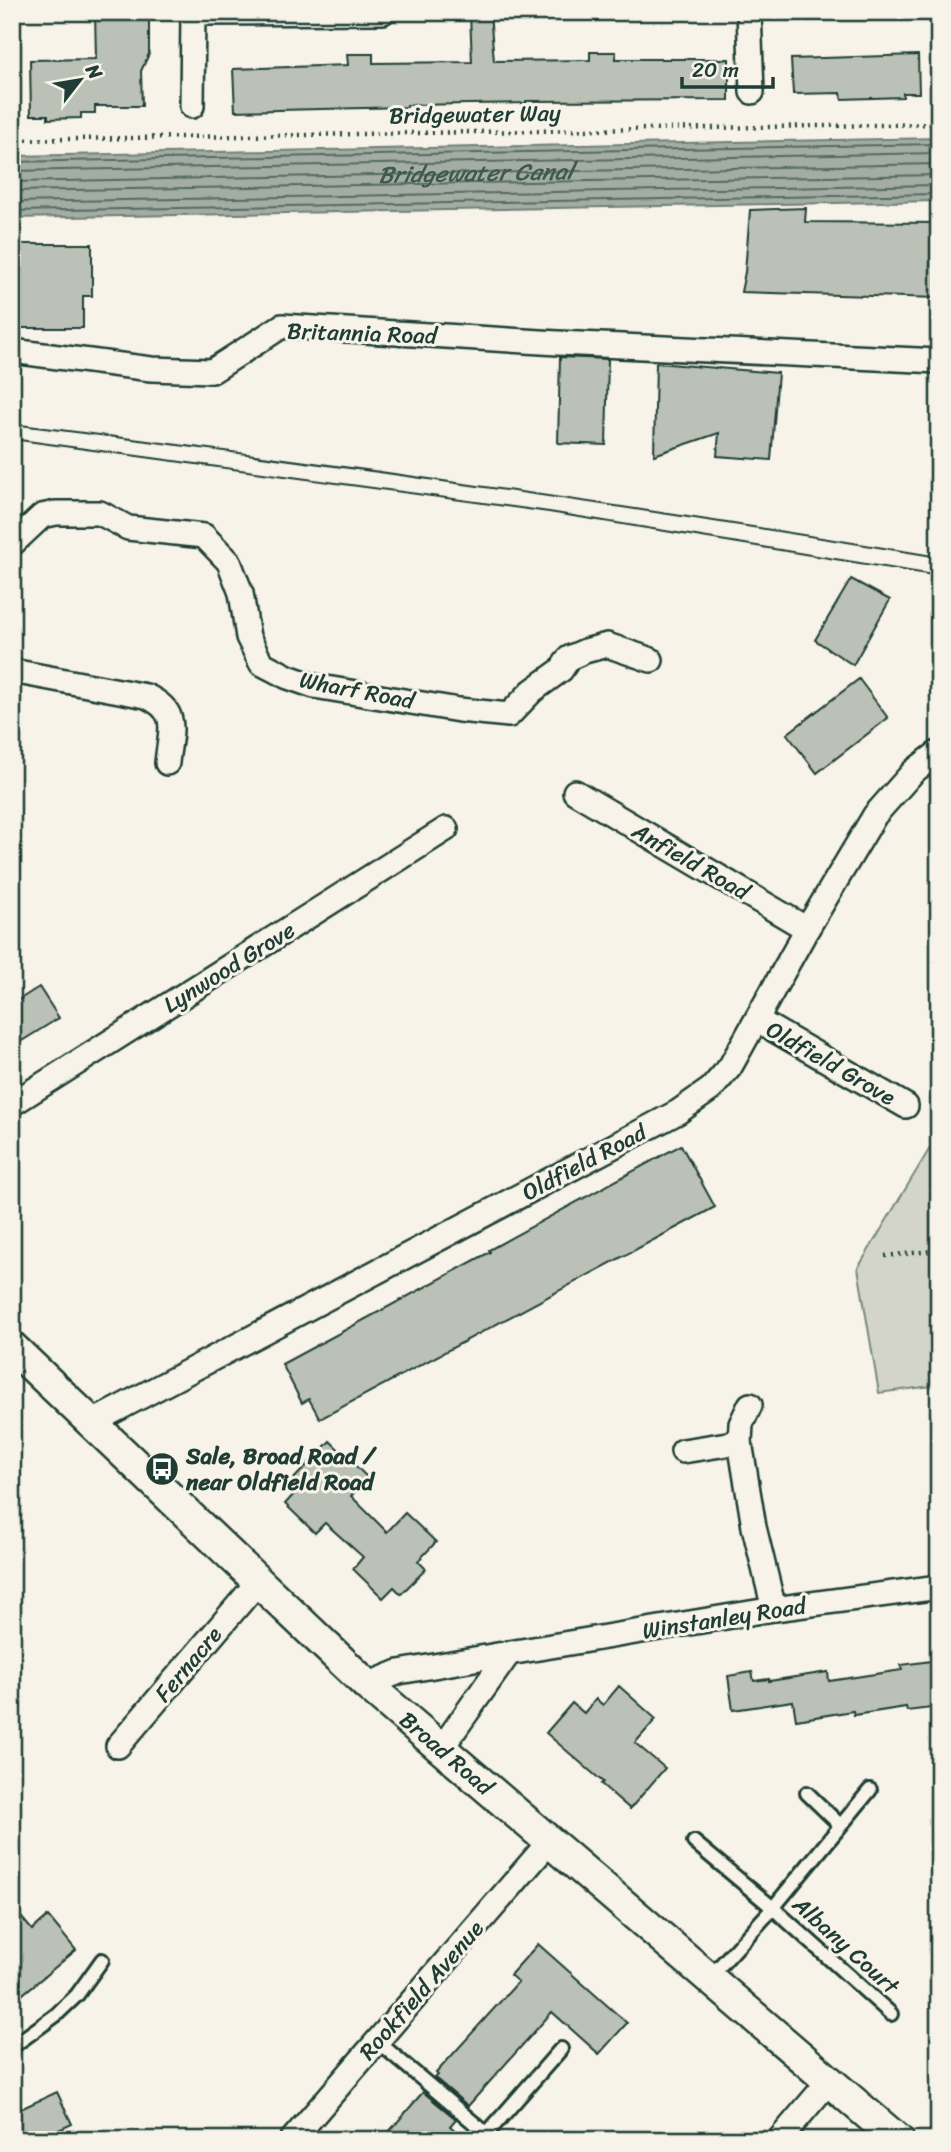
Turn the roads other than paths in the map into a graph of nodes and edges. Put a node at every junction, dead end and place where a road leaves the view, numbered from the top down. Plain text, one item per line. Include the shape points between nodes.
1 (383, 12) edge
2 (749, 12) edge
3 (193, 13) edge
4 (752, 92) dead end
5 (192, 106) dead end
6 (12, 351) edge
7 (939, 361) edge
8 (12, 544) edge
9 (651, 660) dead end
10 (12, 671) edge
11 (939, 752) edge
12 (167, 763) dead end
13 (575, 792) dead end
14 (446, 829) dead end
15 (807, 929) junction
16 (757, 1020) junction
17 (12, 1104) edge
18 (906, 1106) dead end
19 (12, 1347) edge
20 (750, 1405) dead end
21 (93, 1422) junction
22 (740, 1442) junction
23 (683, 1451) dead end
24 (258, 1582) junction
25 (939, 1587) edge
26 (774, 1609) junction
27 (509, 1653) junction
28 (367, 1685) junction
29 (118, 1746) dead end
30 (441, 1749) junction
31 (870, 1790) dead end
32 (807, 1793) dead end
33 (840, 1825) junction
34 (550, 1841) junction
35 (694, 1842) dead end
36 (774, 1908) junction
37 (102, 1960) dead end
38 (710, 1977) junction
39 (891, 2014) dead end
40 (377, 2041) junction
41 (12, 2047) edge
42 (561, 2049) dead end
43 (830, 2080) junction
44 (484, 2137) edge
45 (292, 2140) edge
46 (779, 2140) edge
47 (898, 2140) edge

1 - 3 street
2 - 4 street
3 - 5 street
6 - 7 street, Britannia Road via 212,372 282,326
8 - 9 street, Wharf Road via 42,516 56,513 100,513 128,528 204,537 229,562 241,593 248,637 261,663 314,686 509,715 569,658 585,651 607,645
10 - 12 street via 159,702 171,719
11 - 15 street, Oldfield Road via 914,771 875,815
13 - 15 street, Anfield Road
14 - 17 street, Lynwood Grove
15 - 16 street, Oldfield Road
16 - 18 street, Oldfield Grove
16 - 21 street, Oldfield Road via 724,1074 678,1112
19 - 21 street, Broad Road
20 - 22 street via 741,1424
21 - 24 street, Broad Road
22 - 23 street
22 - 26 street
24 - 28 street, Broad Road
24 - 29 street, Fernacre
25 - 26 street, Winstanley Road
26 - 27 street, Winstanley Road
27 - 28 street, Winstanley Road via 399,1672
27 - 30 street
28 - 30 street, Broad Road
30 - 34 street, Broad Road
31 - 33 lane, Albany Court
32 - 33 lane
33 - 36 lane, Albany Court
34 - 38 street, Broad Road
34 - 40 street, Rookfield Avenue
35 - 36 lane, Albany Court
36 - 38 lane, Albany Court
36 - 39 lane, Albany Court
37 - 41 lane via 77,1995
38 - 43 street, Broad Road
40 - 44 lane
40 - 45 street, Rookfield Avenue
42 - 44 lane
43 - 46 street
43 - 47 street, Broad Road

